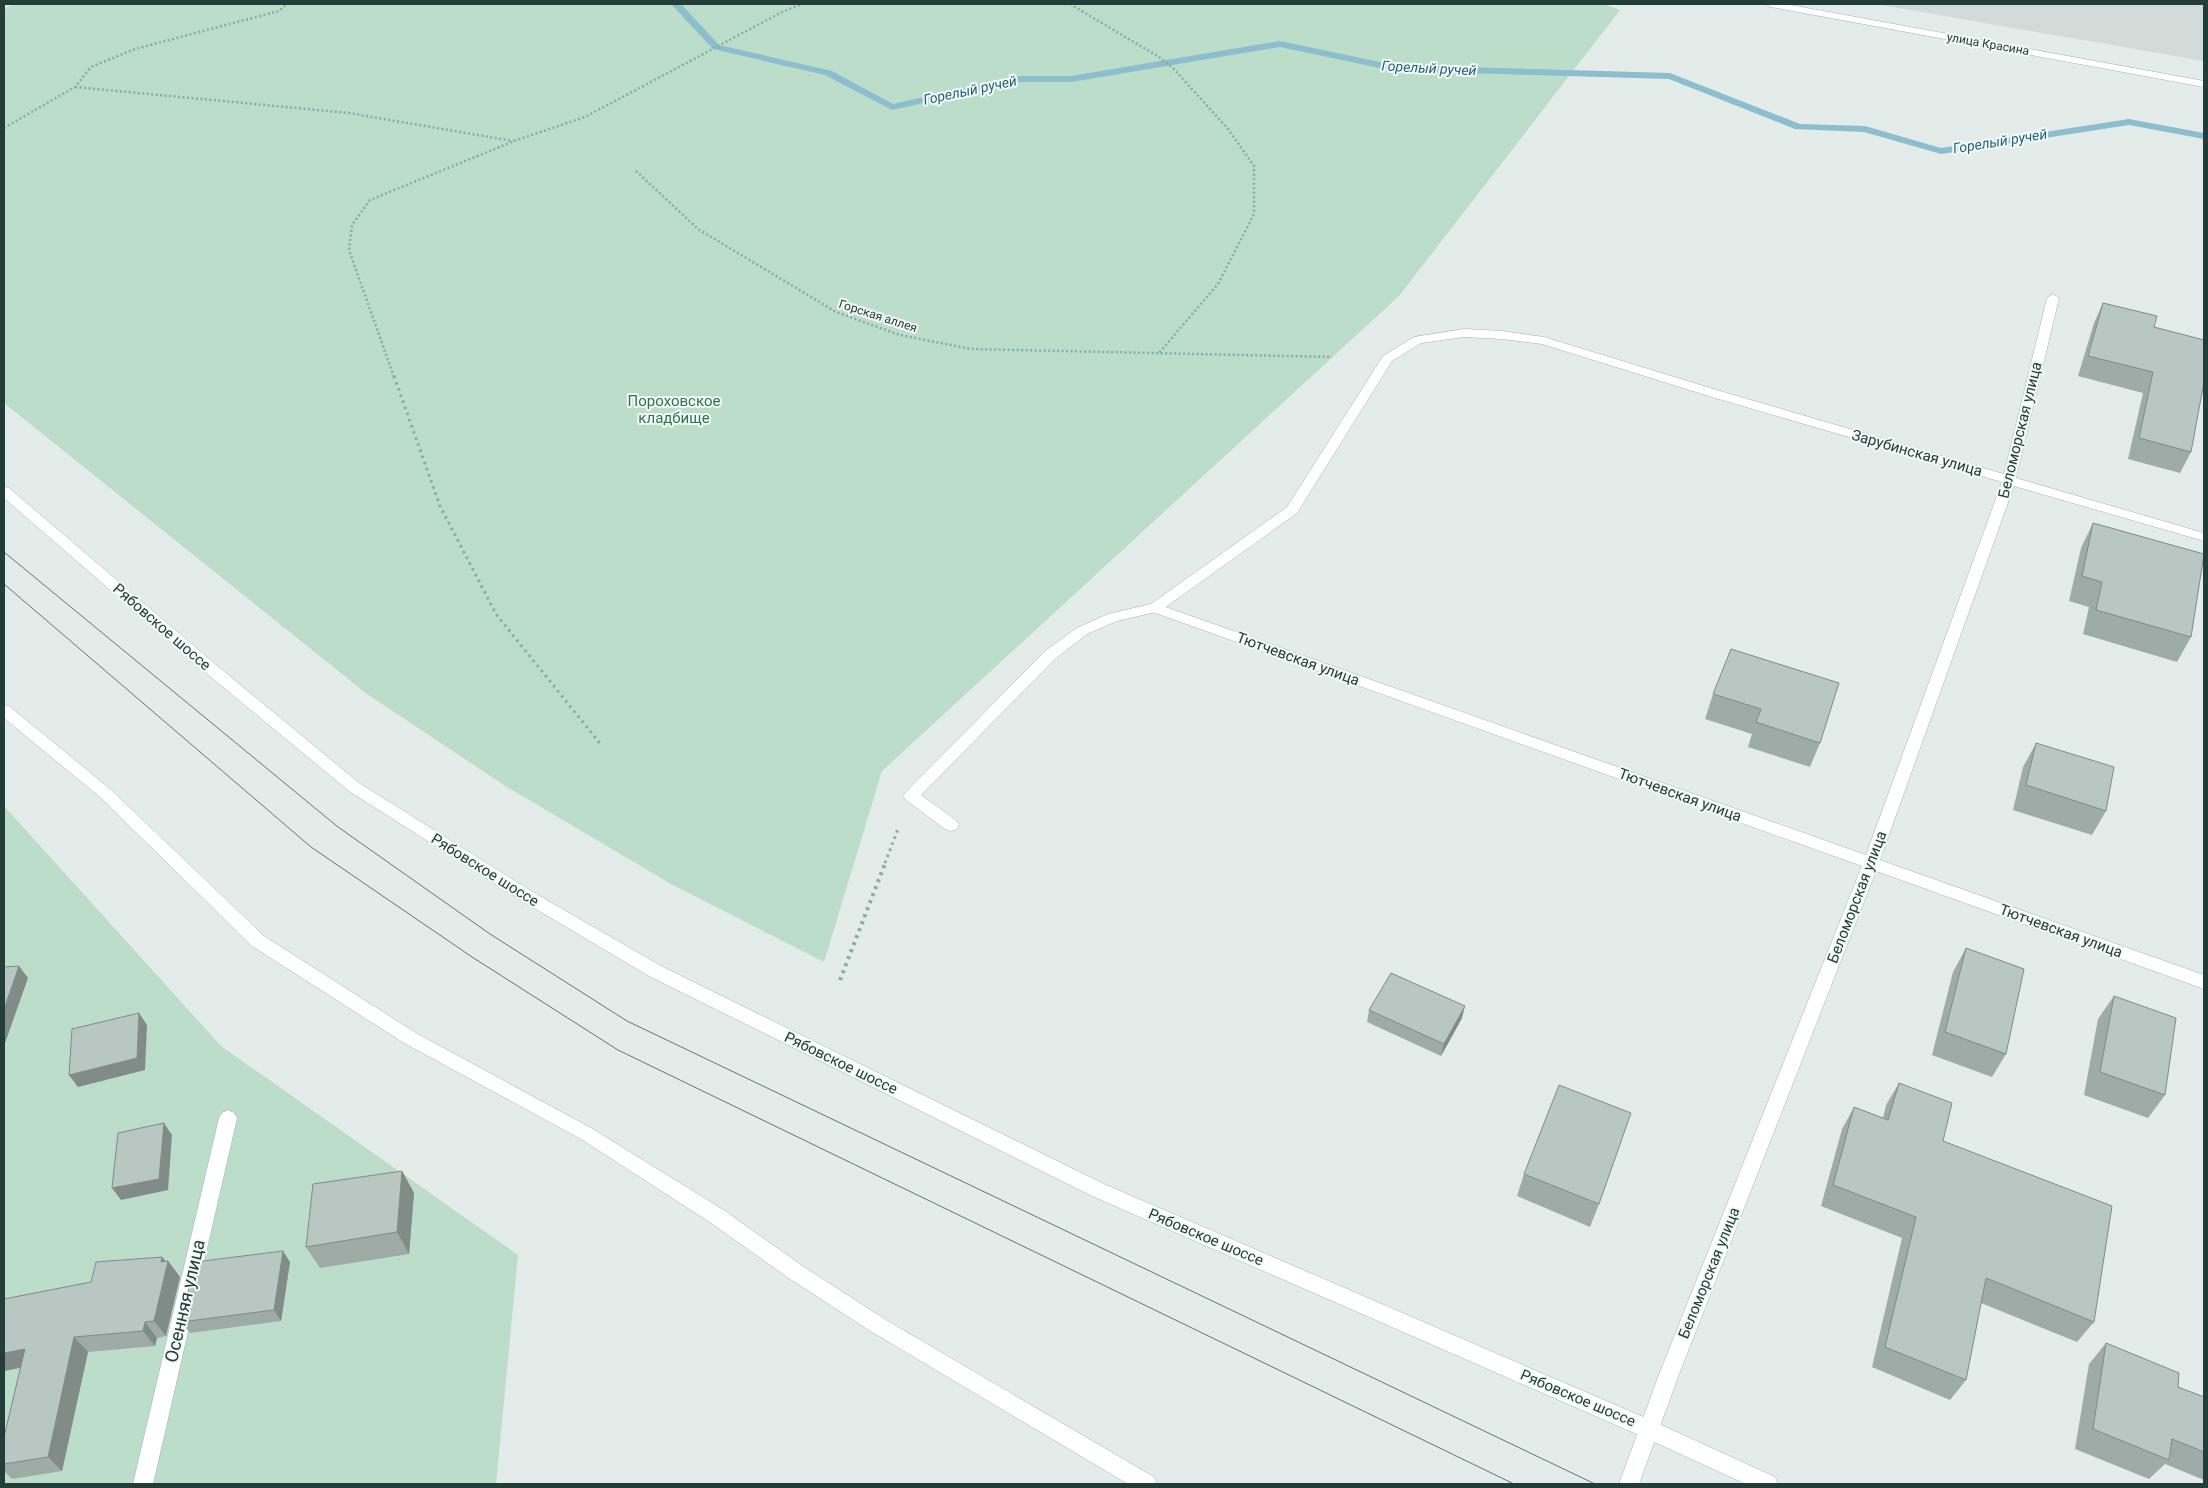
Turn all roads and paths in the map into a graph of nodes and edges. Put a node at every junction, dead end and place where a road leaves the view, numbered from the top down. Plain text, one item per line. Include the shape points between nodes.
1 (287, 4) edge
2 (802, 4) edge
3 (1070, 4) edge
4 (1771, 4) edge
5 (2204, 84) edge
6 (75, 87) junction
7 (4, 128) edge
8 (514, 141) junction
9 (636, 171) dead end
10 (2052, 298) dead end
11 (1159, 353) junction
12 (1332, 357) dead end
13 (2009, 480) junction
14 (4, 491) edge
15 (2204, 537) edge
16 (1155, 608) junction
17 (4, 710) edge
18 (602, 746) dead end
19 (911, 796) junction
20 (951, 825) dead end
21 (1871, 863) junction
22 (840, 980) dead end
23 (2204, 982) edge
24 (228, 1118) dead end
25 (1648, 1429) junction
26 (143, 1484) edge
27 (1147, 1484) edge
28 (1629, 1484) edge
29 (1768, 1484) edge

1 - 6 path via 279,11 135,49 91,67
2 - 8 path via 585,118
3 - 11 path via 1173,68 1228,129 1254,166 1254,214 1218,284
4 - 5 street, улица Красина
6 - 7 path
6 - 8 path via 348,113
8 - 18 path via 370,200 352,225 350,250 440,506 496,614
9 - 11 path, Горская аллея via 698,229 836,312 900,335 971,349
10 - 13 street, Беломорская улица
11 - 12 path, Горская аллея
13 - 15 street, Зарубинская улица
13 - 16 street, Зарубинская улица via 1544,341 1464,333 1418,340 1388,359 1292,510
13 - 21 street, Беломорская улица
14 - 25 street, Рябовское шоссе via 354,787 525,895 655,971 1098,1190
16 - 19 street via 1114,617 1082,631 1050,655
16 - 21 street, Тютчевская улица
17 - 27 street via 105,793 258,940 410,1038 587,1134 718,1217 879,1326
19 - 20 street
19 - 22 path
21 - 23 street, Тютчевская улица
21 - 25 street, Беломорская улица
24 - 26 street, Осенняя улица
25 - 28 street, Беломорская улица
25 - 29 street, Рябовское шоссе

